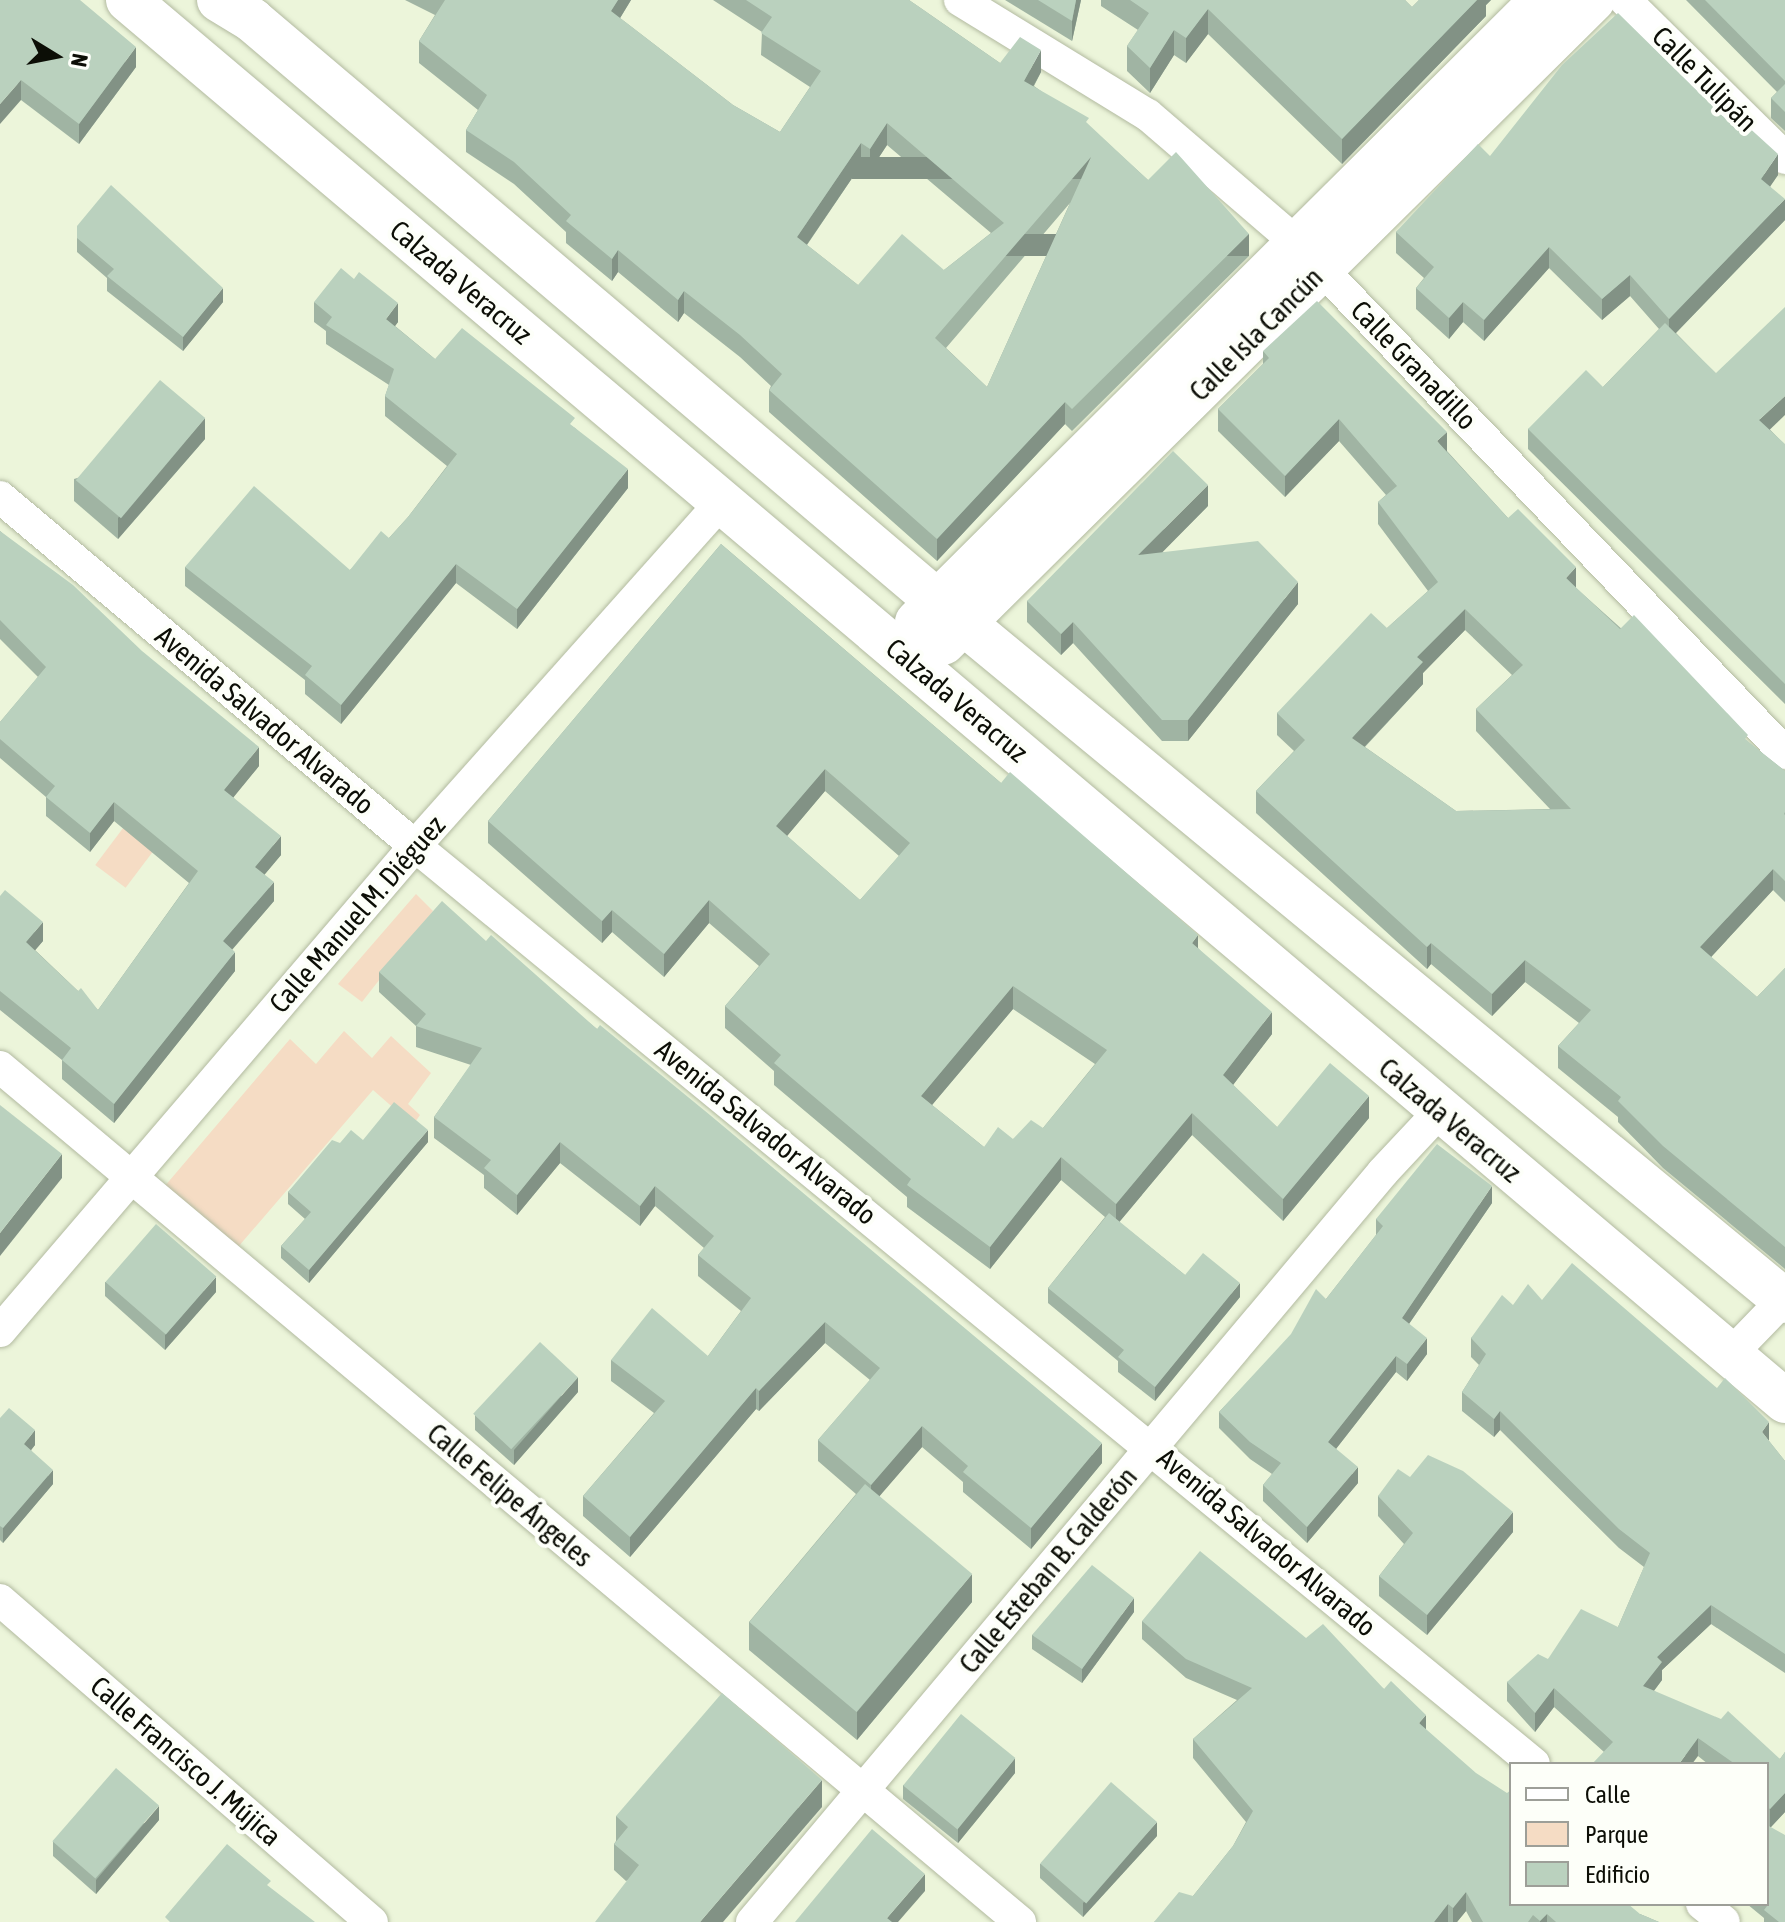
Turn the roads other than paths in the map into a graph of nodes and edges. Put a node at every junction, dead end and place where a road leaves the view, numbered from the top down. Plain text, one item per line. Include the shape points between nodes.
1 (128, 0) edge
2 (960, 0) edge
3 (1542, 0) edge
4 (1593, 0) edge
5 (1625, 0) edge
6 (244, 7) edge
7 (1785, 158) edge
8 (1309, 256) junction
9 (0, 497) edge
10 (721, 503) junction
11 (950, 612) junction
12 (906, 656) junction
13 (1785, 753) edge
14 (415, 846) junction
15 (0, 1067) edge
16 (1440, 1111) junction
17 (132, 1176) junction
18 (1785, 1300) edge
19 (0, 1331) edge
20 (1730, 1355) junction
21 (1785, 1401) edge
22 (1153, 1447) junction
23 (0, 1600) edge
24 (1532, 1762) edge
25 (861, 1790) junction
26 (1704, 1906) edge
27 (372, 1922) edge
28 (752, 1922) edge
29 (1020, 1922) edge
30 (1724, 1922) edge

1 - 10 main road, Calzada Veracruz
2 - 8 street, Calle Granadillo via 1148,115
3 - 8 main road, Calle Isla Cancún
4 - 8 main road, Calle Isla Cancún
5 - 7 street, Calle Tulipán
6 - 11 main road
8 - 11 main road, Calle Isla Cancún
8 - 13 street, Calle Granadillo
9 - 14 street, Avenida Salvador Alvarado
10 - 12 main road, Calzada Veracruz
10 - 14 street, Calle Manuel M. Diéguez
11 - 12 main road, Calle Isla Cancún
11 - 18 main road
12 - 16 main road, Calzada Veracruz
14 - 17 street, Calle Manuel M. Diéguez
14 - 22 street, Avenida Salvador Alvarado
15 - 17 street, Calle Felipe Ángeles
16 - 20 main road, Calzada Veracruz
16 - 22 street, Calle Esteban B. Calderón
17 - 19 street, Calle Manuel M. Diéguez
17 - 25 street, Calle Felipe Ángeles
18 - 20 street
20 - 21 main road, Calzada Veracruz
22 - 24 street, Avenida Salvador Alvarado
22 - 25 street, Calle Esteban B. Calderón
23 - 27 street, Calle Francisco J. Mújica
25 - 28 street, Calle Esteban B. Calderón
25 - 29 street, Calle Felipe Ángeles
26 - 30 street

